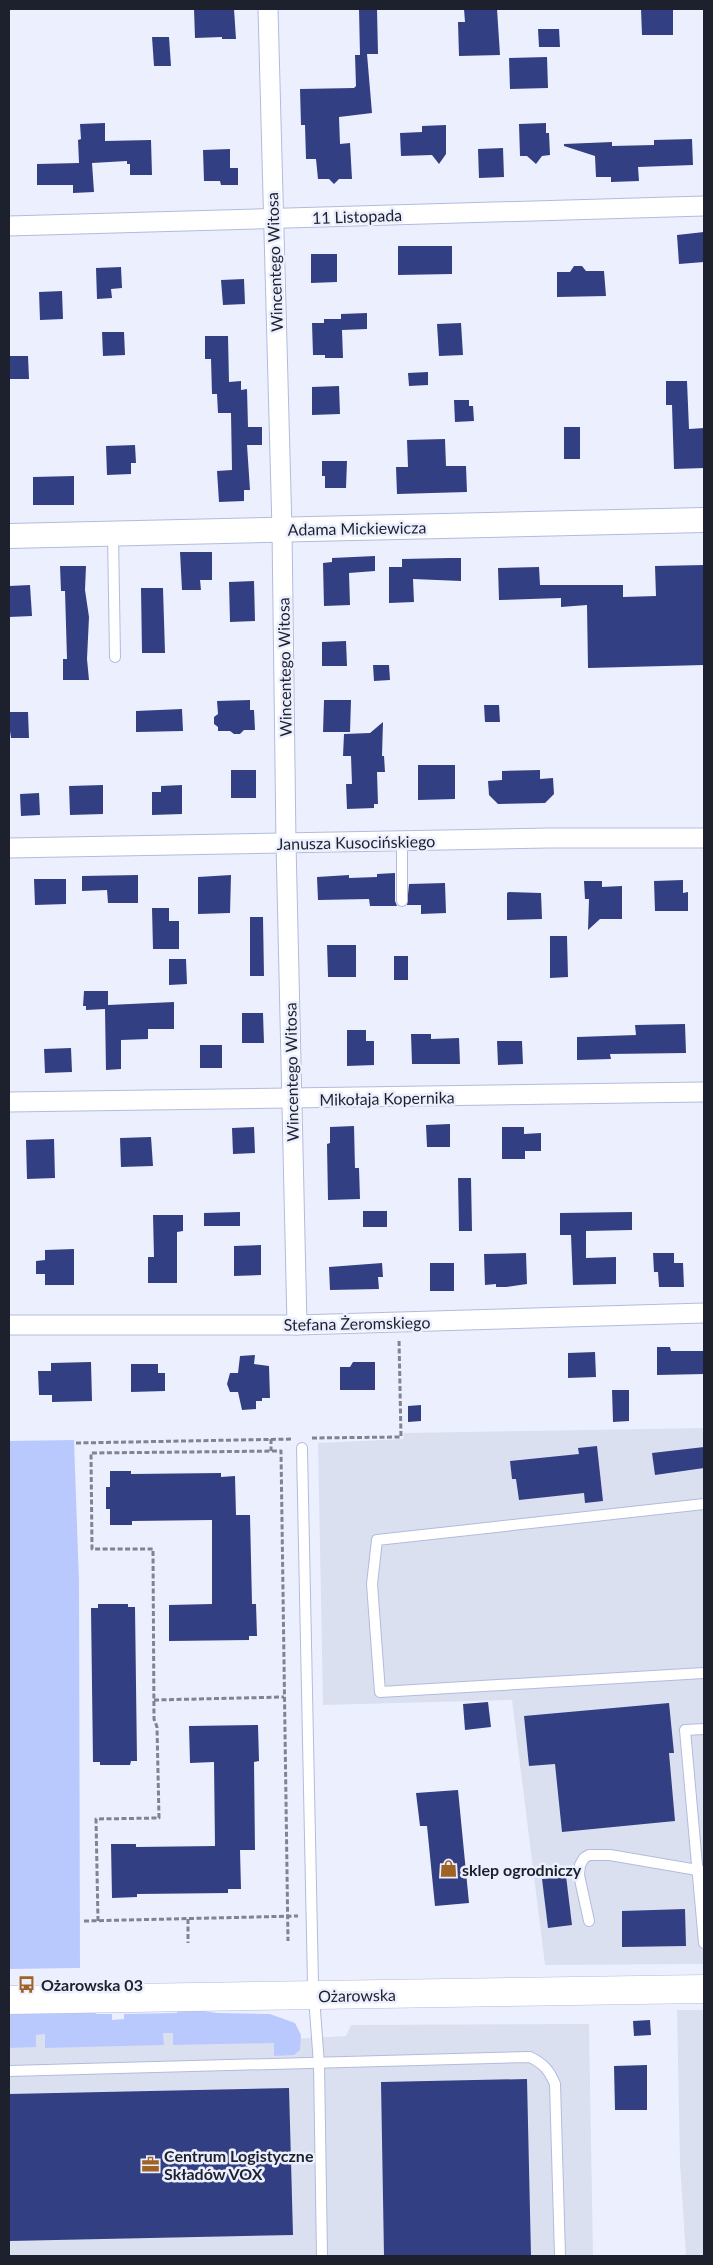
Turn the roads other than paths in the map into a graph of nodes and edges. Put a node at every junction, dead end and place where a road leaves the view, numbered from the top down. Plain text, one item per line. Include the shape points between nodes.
1 (268, 9) edge
2 (704, 206) edge
3 (272, 218) junction
4 (9, 226) edge
5 (704, 520) edge
6 (282, 530) junction
7 (113, 534) junction
8 (9, 536) edge
9 (114, 657) dead end
10 (704, 838) edge
11 (402, 841) junction
12 (286, 843) junction
13 (9, 848) edge
14 (402, 901) dead end
15 (704, 1092) edge
16 (292, 1099) junction
17 (9, 1102) edge
18 (704, 1313) edge
19 (9, 1325) edge
20 (297, 1325) junction
21 (302, 1443) road end
22 (704, 1504) edge
23 (704, 1673) edge
24 (704, 1729) edge
25 (699, 1828) edge
26 (701, 1871) edge
27 (589, 1921) dead end
28 (704, 1938) edge
29 (704, 1989) edge
30 (314, 1995) junction
31 (9, 2000) edge
32 (319, 2064) junction
33 (9, 2071) edge
34 (322, 2256) edge
35 (560, 2256) edge

1 - 3 street, Wincentego Witosa
2 - 3 street, 11 Listopada
3 - 4 street, 11 Listopada
3 - 6 street, Wincentego Witosa
5 - 6 street, Adama Mickiewicza
6 - 7 street, Adama Mickiewicza
6 - 12 street, Wincentego Witosa
7 - 8 street, Adama Mickiewicza
7 - 9 lane
10 - 11 street, Janusza Kusocińskiego
11 - 12 street, Janusza Kusocińskiego
11 - 14 lane
12 - 13 street, Janusza Kusocińskiego
12 - 16 street, Wincentego Witosa
15 - 16 street, Mikołaja Kopernika
16 - 17 street, Mikołaja Kopernika
16 - 20 street, Wincentego Witosa
18 - 20 street, Stefana Żeromskiego
19 - 20 street, Stefana Żeromskiego
21 - 30 lane
22 - 23 lane via 377,1540 372,1584 380,1692
24 - 25 lane via 686,1730
25 - 26 lane
26 - 27 lane via 610,1855 589,1855 580,1865 579,1876
26 - 28 lane
29 - 30 main road, Ożarowska
30 - 31 main road, Ożarowska
30 - 32 lane
32 - 33 lane
32 - 34 lane
32 - 35 lane via 530,2057 542,2063 555,2084

